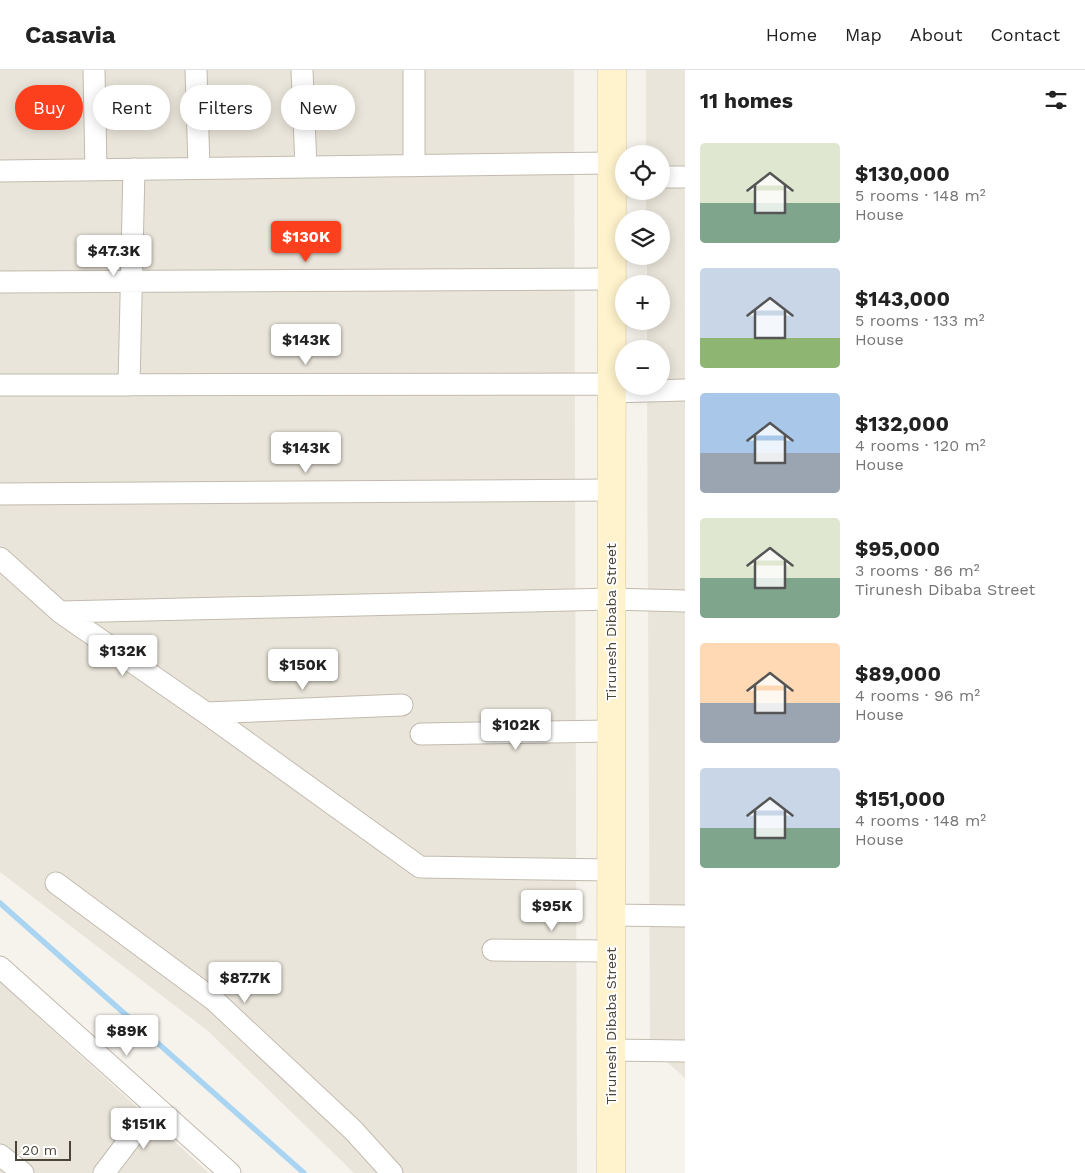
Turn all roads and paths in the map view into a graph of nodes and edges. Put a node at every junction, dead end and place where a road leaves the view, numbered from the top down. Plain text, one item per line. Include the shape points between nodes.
1 (94, 70) edge
2 (196, 70) edge
3 (302, 70) edge
4 (414, 70) edge
5 (612, 70) edge
6 (615, 146) edge
7 (414, 166) junction
8 (306, 167) junction
9 (199, 168) junction
10 (134, 169) junction
11 (96, 170) junction
12 (0, 171) edge
13 (615, 172) edge
14 (670, 177) edge
15 (685, 177) edge
16 (615, 193) edge
17 (611, 279) junction
18 (0, 282) edge
19 (132, 282) junction
20 (0, 385) edge
21 (129, 385) junction
22 (611, 388) junction
23 (685, 390) edge
24 (611, 490) junction
25 (0, 494) edge
26 (0, 558) edge
27 (611, 599) junction
28 (685, 601) edge
29 (60, 612) junction
30 (402, 705) dead end
31 (206, 713) junction
32 (611, 731) junction
33 (421, 734) dead end
34 (611, 870) junction
35 (56, 883) dead end
36 (611, 915) junction
37 (685, 916) edge
38 (493, 950) dead end
39 (611, 951) junction
40 (0, 967) edge
41 (611, 1050) junction
42 (685, 1051) edge
43 (155, 1106) junction
44 (0, 1155) edge
45 (23, 1173) edge
46 (104, 1173) edge
47 (230, 1173) edge
48 (392, 1173) edge
49 (611, 1173) edge

1 - 11 street
2 - 9 street
3 - 8 street
4 - 7 street
5 - 6 main road, Tirunesh Dibaba Street
7 - 8 street
7 - 13 street
8 - 9 street
9 - 10 street
10 - 11 street
10 - 19 street
11 - 12 street
14 - 15 street
16 - 17 main road, Tirunesh Dibaba Street
17 - 19 street
17 - 22 main road, Tirunesh Dibaba Street
18 - 19 street
19 - 21 street
20 - 21 street
21 - 22 street
22 - 23 street
22 - 24 main road, Tirunesh Dibaba Street
24 - 25 street
24 - 27 main road, Tirunesh Dibaba Street
26 - 29 street
27 - 28 street
27 - 29 street
27 - 32 main road, Tirunesh Dibaba Street
29 - 31 street
30 - 31 street
31 - 34 street via 420,868
32 - 33 street
32 - 34 main road, Tirunesh Dibaba Street
34 - 36 main road, Tirunesh Dibaba Street
35 - 48 street via 214,1000 353,1130
36 - 37 street
36 - 39 main road, Tirunesh Dibaba Street
38 - 39 street
39 - 41 main road, Tirunesh Dibaba Street
40 - 43 street
41 - 42 street
41 - 49 main road, Tirunesh Dibaba Street
43 - 46 street
43 - 47 street
44 - 45 street

